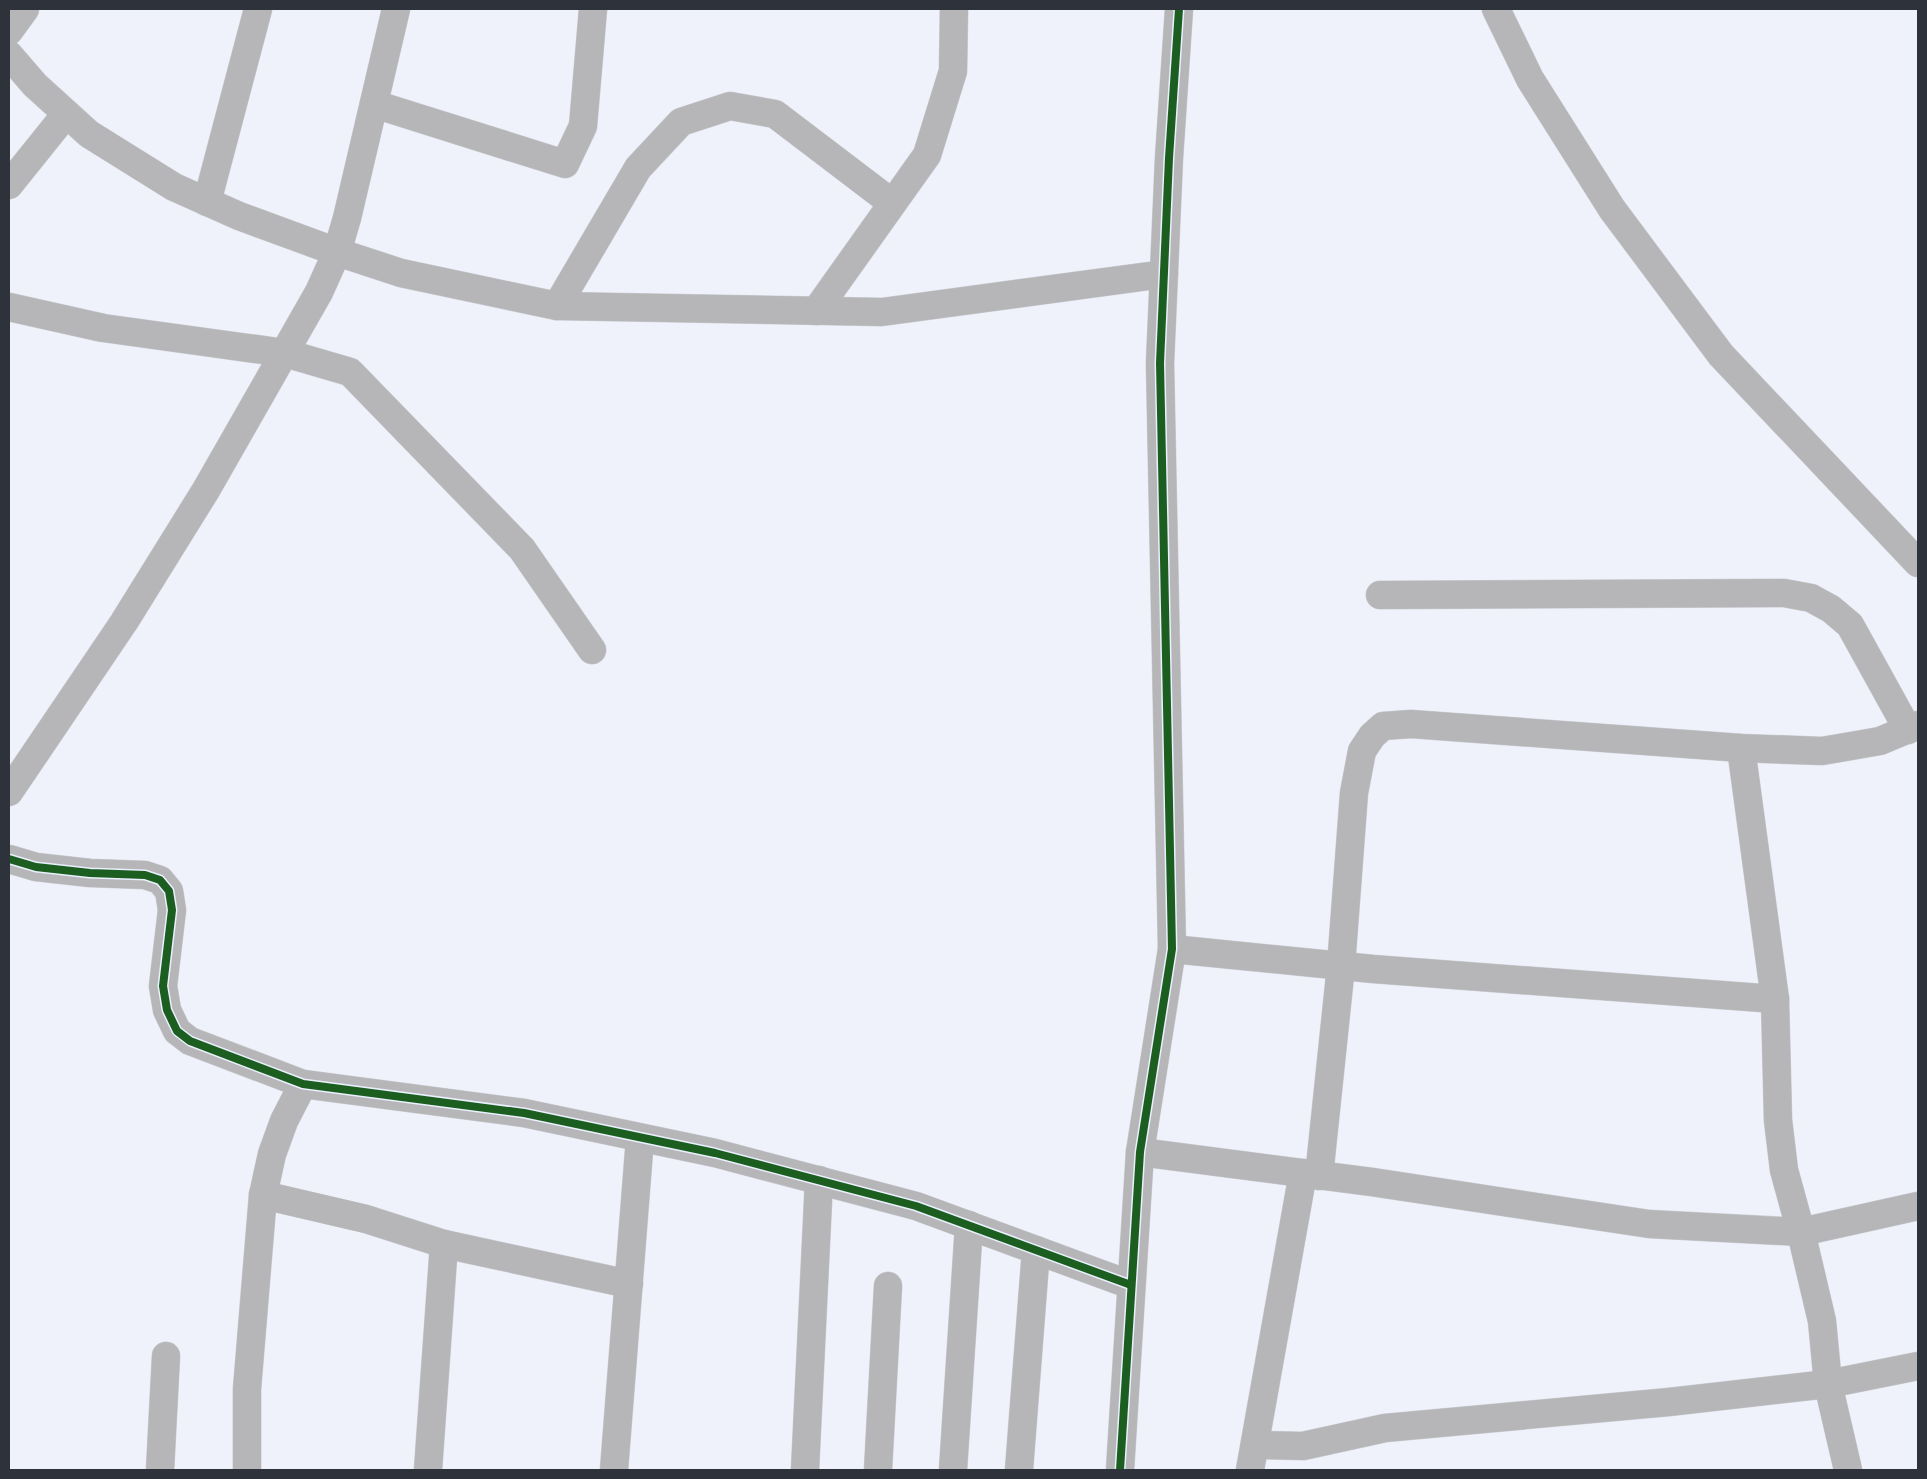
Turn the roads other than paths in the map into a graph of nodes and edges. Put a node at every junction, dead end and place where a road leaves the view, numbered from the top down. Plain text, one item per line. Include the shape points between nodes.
1 (25, 9) edge
2 (258, 9) edge
3 (396, 9) edge
4 (593, 9) edge
5 (954, 9) edge
6 (1179, 9) edge
7 (1496, 9) edge
8 (9, 31) edge
9 (9, 55) edge
10 (374, 104) junction
11 (66, 114) junction
12 (9, 185) edge
13 (207, 202) junction
14 (892, 203) junction
15 (336, 252) junction
16 (1164, 274) junction
17 (557, 306) junction
18 (9, 307) edge
19 (816, 311) junction
20 (285, 353) junction
21 (1918, 563) edge
22 (1380, 594) dead end
23 (592, 650) dead end
24 (1913, 727) edge
25 (1741, 748) junction
26 (9, 792) edge
27 (9, 859) edge
28 (1172, 950) junction
29 (1341, 966) junction
30 (1775, 999) junction
31 (303, 1084) junction
32 (640, 1138) junction
33 (1140, 1152) junction
34 (1311, 1174) junction
35 (819, 1180) junction
36 (263, 1195) junction
37 (1918, 1206) edge
38 (969, 1225) junction
39 (1801, 1232) junction
40 (444, 1244) junction
41 (1036, 1250) junction
42 (629, 1284) junction
43 (1131, 1285) junction
44 (888, 1286) dead end
45 (166, 1356) dead end
46 (1918, 1366) edge
47 (1828, 1384) junction
48 (1252, 1458) edge
49 (160, 1470) edge
50 (247, 1470) edge
51 (428, 1470) edge
52 (614, 1470) edge
53 (804, 1470) edge
54 (878, 1470) edge
55 (954, 1470) edge
56 (1019, 1470) edge
57 (1120, 1470) edge
58 (1848, 1470) edge

1 - 8 street
2 - 13 street
3 - 10 street
4 - 10 street via 584,126 564,164
5 - 14 street via 953,71 927,155
6 - 16 street
7 - 21 street via 1530,79 1612,209 1721,355
9 - 11 street
10 - 15 street
11 - 12 street
11 - 13 street via 89,134 174,187
13 - 15 street
14 - 17 street via 775,114 730,106 681,122 638,168
14 - 19 street
15 - 17 street via 402,273
15 - 20 street via 319,292
16 - 19 street via 882,312
16 - 28 street via 1160,363
17 - 19 street
18 - 20 street via 103,328
20 - 23 street via 350,372 522,549
20 - 26 street via 206,490 124,622
22 - 24 street via 1784,593 1811,598 1850,625
24 - 25 street via 1880,741 1822,752
25 - 29 street via 1411,724 1383,726 1362,751 1354,793
25 - 30 street
27 - 31 street via 36,867 144,875 160,880 169,891 172,910 164,986 167,1010 176,1031 190,1041
28 - 29 street
28 - 33 street
29 - 30 street
29 - 34 street
30 - 39 street via 1778,1120 1784,1170
31 - 32 street via 524,1113
31 - 36 street via 272,1154
32 - 35 street via 715,1153
32 - 42 street
33 - 34 street
33 - 43 street
34 - 39 street via 1649,1224
34 - 48 street
35 - 38 street via 916,1206
35 - 53 street
36 - 40 street via 366,1219
36 - 50 street via 247,1389
37 - 39 street
38 - 41 street
38 - 55 street
39 - 47 street via 1822,1321
40 - 42 street
40 - 51 street
41 - 43 street
41 - 56 street
42 - 52 street
43 - 57 street
44 - 54 street
45 - 49 street
46 - 47 street
47 - 48 street via 1385,1428
47 - 58 street

